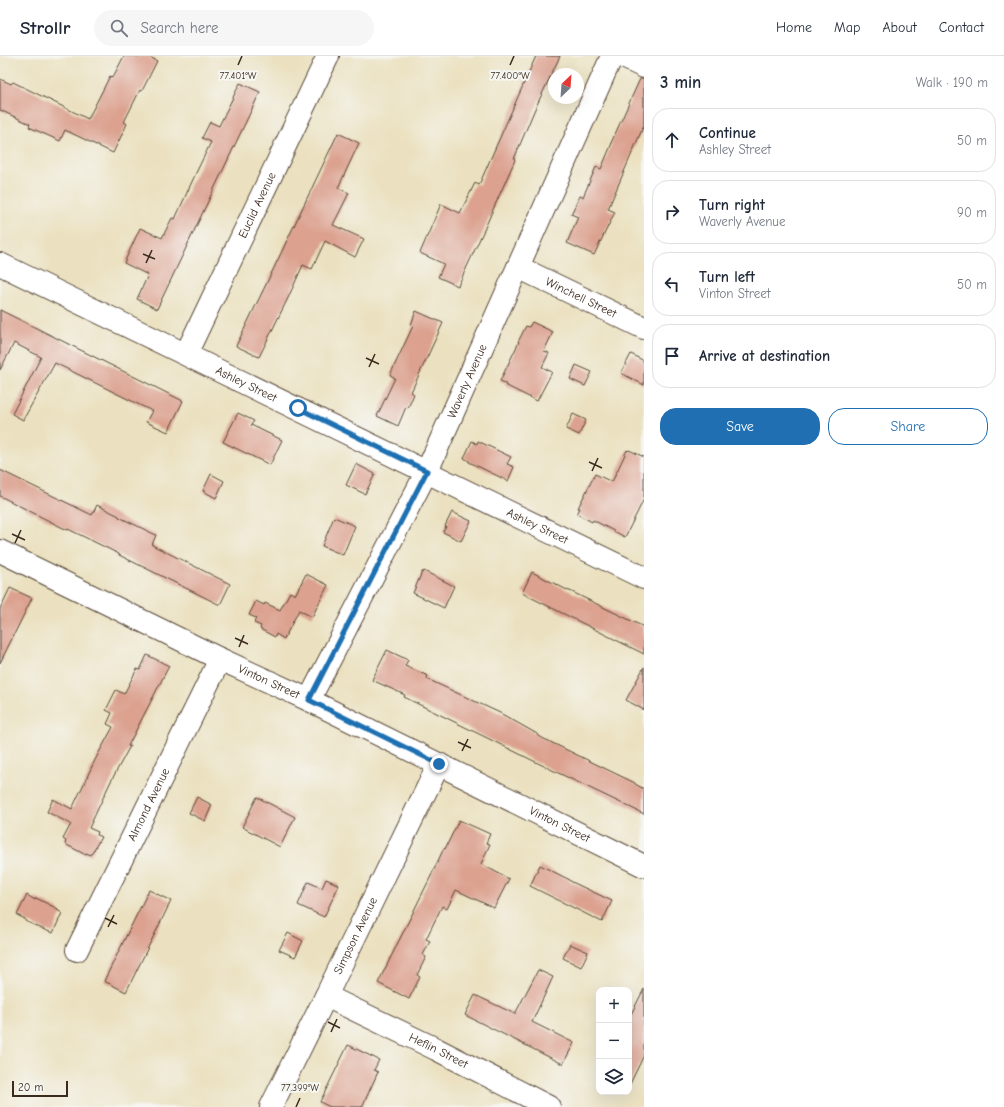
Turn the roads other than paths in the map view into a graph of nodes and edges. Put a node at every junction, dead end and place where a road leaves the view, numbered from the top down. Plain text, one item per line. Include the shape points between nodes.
1 (328, 56) edge
2 (612, 56) edge
3 (621, 56) edge
4 (644, 68) edge
5 (0, 264) edge
6 (518, 267) junction
7 (644, 328) edge
8 (186, 354) junction
9 (427, 471) junction
10 (0, 551) edge
11 (644, 578) edge
12 (220, 659) junction
13 (309, 700) junction
14 (439, 764) junction
15 (644, 866) edge
16 (77, 950) dead end
17 (326, 996) junction
18 (271, 1107) edge
19 (549, 1107) edge

1 - 8 street, Euclid Avenue
2 - 6 street, Waverly Avenue
3 - 4 street
5 - 8 street, Ashley Street
6 - 7 street, Winchell Street
6 - 9 street, Waverly Avenue
8 - 9 street, Ashley Street
9 - 11 street, Ashley Street
9 - 13 street, Waverly Avenue
10 - 12 street, Vinton Street
12 - 13 street, Vinton Street
12 - 16 street, Almond Avenue
13 - 14 street, Vinton Street
14 - 15 street, Vinton Street
14 - 17 street, Simpson Avenue
17 - 18 street, Simpson Avenue
17 - 19 street, Heflin Street

